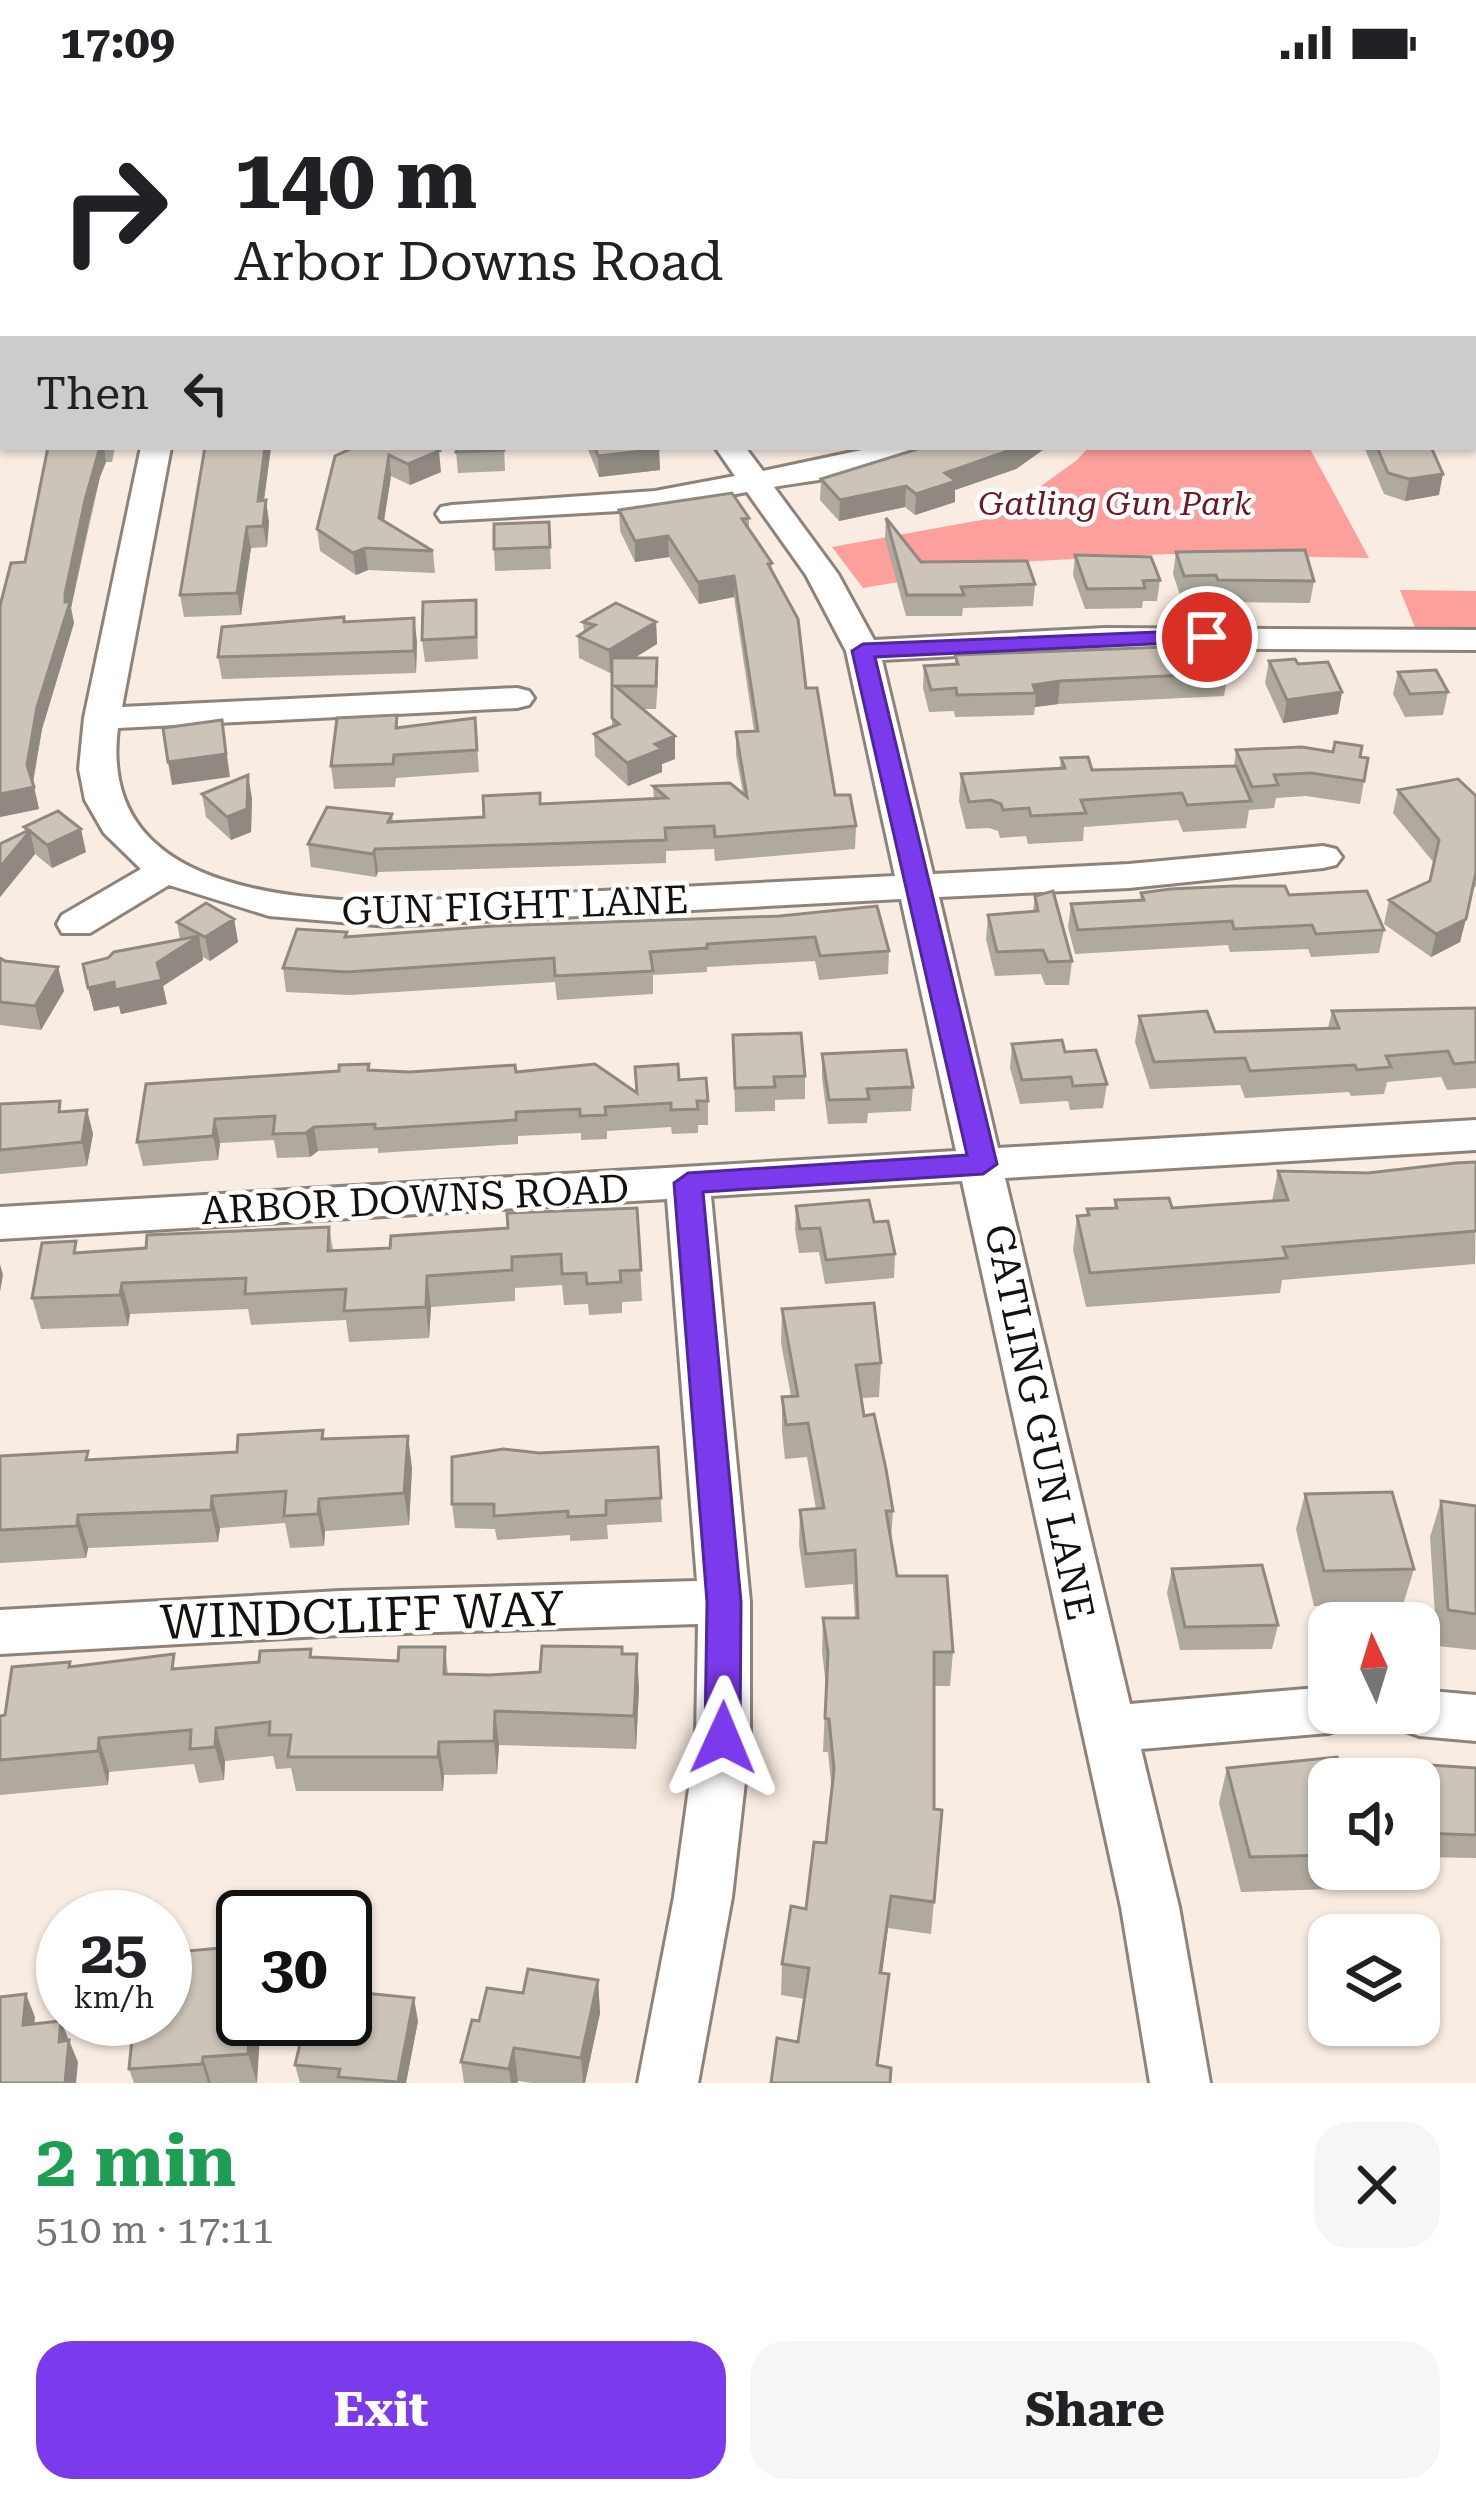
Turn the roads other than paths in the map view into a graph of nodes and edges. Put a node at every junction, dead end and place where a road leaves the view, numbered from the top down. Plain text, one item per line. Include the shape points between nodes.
1 (155, 450) edge
2 (895, 450) edge
3 (743, 465) edge
4 (452, 514) dead end
5 (1476, 640) edge
6 (863, 651) junction
7 (517, 698) dead end
8 (103, 718) junction
9 (1323, 857) dead end
10 (169, 869) junction
11 (918, 886) junction
12 (76, 924) dead end
13 (1476, 1135) edge
14 (983, 1164) junction
15 (688, 1183) junction
16 (0, 1223) edge
17 (724, 1602) junction
18 (0, 1632) edge
19 (1308, 1712) edge
20 (1440, 1715) edge
21 (1476, 1718) edge
22 (1108, 1729) junction
23 (668, 2083) edge
24 (1180, 2083) edge

1 - 8 street, GUN FIGHT LANE
2 - 3 street via 869,460
3 - 4 street via 614,505
3 - 6 street, GATLING GUN LANE via 821,574
5 - 6 street via 1105,638
6 - 11 street, GATLING GUN LANE
7 - 8 street
8 - 10 street, GUN FIGHT LANE via 97,753 104,800 132,840
9 - 11 street, GUN FIGHT LANE via 1129,877
10 - 11 street, GUN FIGHT LANE via 239,899 340,914
10 - 12 street
11 - 14 street, GATLING GUN LANE
13 - 14 street, ARBOR DOWNS ROAD
14 - 15 street, ARBOR DOWNS ROAD
14 - 22 street, GATLING GUN LANE
15 - 16 street, ARBOR DOWNS ROAD
15 - 17 street
17 - 18 street, WINDCLIFF WAY
17 - 23 street via 715,1821
19 - 22 street
20 - 21 street
22 - 24 street, GATLING GUN LANE

